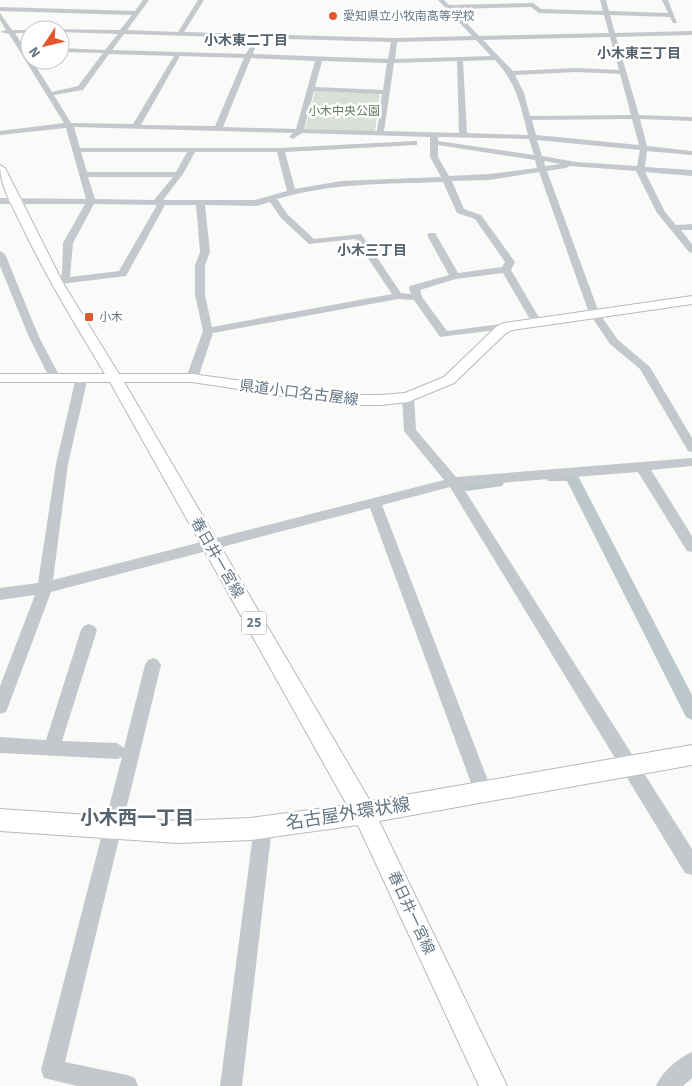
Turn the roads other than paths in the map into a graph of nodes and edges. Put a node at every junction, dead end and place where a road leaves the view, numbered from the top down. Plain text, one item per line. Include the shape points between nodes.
1 (146, 0) edge
2 (202, 0) edge
3 (603, 0) edge
4 (665, 0) edge
5 (444, 3) edge
6 (0, 9) edge
7 (137, 13) junction
8 (606, 13) junction
9 (0, 15) edge
10 (672, 15) junction
11 (70, 30) edge
12 (11, 32) junction
13 (20, 32) edge
14 (122, 32) junction
15 (679, 32) junction
16 (0, 33) edge
17 (692, 33) edge
18 (180, 34) junction
19 (613, 34) junction
20 (257, 36) junction
21 (477, 37) junction
22 (394, 40) junction
23 (20, 42) edge
24 (70, 50) edge
25 (108, 51) junction
26 (178, 54) junction
27 (250, 56) junction
28 (319, 58) junction
29 (496, 58) junction
30 (460, 60) junction
31 (390, 61) junction
32 (37, 70) edge
33 (624, 72) junction
34 (511, 73) junction
35 (310, 89) junction
36 (385, 92) junction
37 (50, 94) junction
38 (636, 117) junction
39 (528, 118) junction
40 (692, 119) edge
41 (69, 125) junction
42 (136, 126) junction
43 (218, 129) junction
44 (0, 132) edge
45 (299, 132) junction
46 (380, 134) junction
47 (463, 136) junction
48 (532, 137) junction
49 (434, 138) junction
50 (644, 148) junction
51 (77, 150) junction
52 (193, 150) junction
53 (280, 150) junction
54 (692, 152) edge
55 (539, 158) junction
56 (576, 164) junction
57 (0, 168) edge
58 (542, 170) junction
59 (640, 170) junction
60 (692, 173) edge
61 (179, 174) junction
62 (85, 175) junction
63 (446, 178) junction
64 (292, 192) junction
65 (273, 200) junction
66 (8, 201) edge
67 (91, 201) junction
68 (160, 203) junction
69 (200, 203) junction
70 (692, 227) edge
71 (674, 228) junction
72 (432, 235) dead end
73 (692, 250) edge
74 (0, 254) edge
75 (506, 270) junction
76 (455, 276) junction
77 (61, 282) junction
78 (398, 296) junction
79 (417, 297) junction
80 (692, 300) edge
81 (594, 312) junction
82 (536, 321) junction
83 (509, 326) junction
84 (208, 331) junction
85 (54, 377) junction
86 (82, 377) junction
87 (114, 377) junction
88 (0, 378) edge
89 (192, 378) junction
90 (408, 397) junction
91 (692, 448) edge
92 (692, 462) edge
93 (642, 467) junction
94 (453, 482) junction
95 (375, 504) junction
96 (210, 546) junction
97 (692, 547) edge
98 (45, 588) junction
99 (0, 594) edge
100 (89, 630) dead end
101 (153, 665) dead end
102 (0, 707) edge
103 (0, 745) edge
104 (52, 747) junction
105 (117, 751) dead end
106 (692, 755) edge
107 (629, 766) junction
108 (483, 791) junction
109 (364, 813) junction
110 (0, 820) edge
111 (112, 827) junction
112 (263, 827) junction
113 (692, 866) edge
114 (692, 1063) edge
115 (127, 1086) edge
116 (231, 1086) edge
117 (493, 1086) edge
118 (666, 1086) edge

1 - 7 street
2 - 18 street
3 - 8 street
4 - 10 street
5 - 8 street via 533,5 538,11
5 - 21 street
6 - 7 street
7 - 14 street
8 - 10 street
8 - 19 street
9 - 12 street
10 - 15 street
11 - 14 street
12 - 13 street
12 - 16 street
12 - 23 street
14 - 18 street
14 - 25 street
15 - 17 street
15 - 19 street
18 - 20 street
19 - 21 street
19 - 33 street
20 - 22 street
20 - 27 street
21 - 22 street
21 - 29 street
22 - 31 street
24 - 25 street
25 - 26 street
25 - 37 street via 80,88
26 - 27 street
26 - 42 street
27 - 28 street
27 - 43 street
28 - 31 street
28 - 35 street
29 - 30 street
29 - 34 street
30 - 31 street
30 - 47 street
31 - 36 street
32 - 37 street
33 - 34 street
33 - 38 street
34 - 39 street
35 - 36 street
35 - 45 street
36 - 46 street
37 - 41 street
38 - 39 street
38 - 40 street
38 - 50 street
39 - 48 street
41 - 42 street
41 - 44 street
41 - 51 street
42 - 43 street
43 - 45 street
45 - 46 street
45 - 53 street
46 - 49 street
47 - 48 street
47 - 49 street
48 - 50 street
48 - 55 street
49 - 53 street
49 - 55 street
49 - 63 street via 434,157
50 - 54 street
50 - 59 street
51 - 52 street
51 - 62 street
52 - 53 street
52 - 61 street
53 - 64 street
55 - 56 street
55 - 58 street
56 - 58 street
56 - 59 street
57 - 66 main road, 春日井一宮線 / 25
58 - 63 street via 489,177
58 - 81 street
59 - 60 street
59 - 71 street via 661,213
61 - 62 street
61 - 68 street
62 - 67 street
63 - 64 street via 341,184
63 - 75 street via 460,211 478,217 510,262
64 - 65 street
65 - 69 street
65 - 78 street via 284,216 312,242 358,236
66 - 67 street
66 - 77 main road, 春日井一宮線 / 25
67 - 68 street
67 - 77 street via 68,243 67,272
68 - 69 street
68 - 77 street via 123,274
69 - 84 street via 205,252 200,265 200,295
70 - 71 street
71 - 73 street
72 - 76 street
74 - 85 street
75 - 76 street
75 - 82 street
76 - 79 street via 414,288
77 - 87 main road, 春日井一宮線 / 25
78 - 79 street
78 - 84 street
79 - 83 street via 444,335
80 - 81 main road, 県道小口名古屋線
81 - 82 main road, 県道小口名古屋線
81 - 91 street via 614,342 652,377
82 - 83 main road, 県道小口名古屋線
83 - 90 main road, 県道小口名古屋線 via 448,380
84 - 89 street
85 - 86 main road, 県道小口名古屋線
85 - 88 main road, 県道小口名古屋線
86 - 87 main road, 県道小口名古屋線
86 - 98 street via 62,464
87 - 89 main road, 県道小口名古屋線
87 - 96 main road, 春日井一宮線 / 25
89 - 90 main road, 県道小口名古屋線 via 344,400
90 - 94 street via 410,431
92 - 93 street
93 - 94 street
93 - 97 street
94 - 95 street
94 - 107 street
95 - 96 street
95 - 108 street
96 - 98 street
96 - 109 main road, 春日井一宮線 / 25
98 - 99 street
98 - 102 street
100 - 104 street
101 - 111 street
103 - 104 street
104 - 105 street
106 - 107 main road, 名古屋外環状線
107 - 108 main road, 名古屋外環状線
107 - 113 street
108 - 109 main road, 名古屋外環状線
109 - 112 main road, 名古屋外環状線
109 - 117 main road, 春日井一宮線 / 25
110 - 111 main road, 名古屋外環状線
111 - 112 main road, 名古屋外環状線 via 178,832
111 - 115 street via 52,1070
112 - 116 street
114 - 118 street

